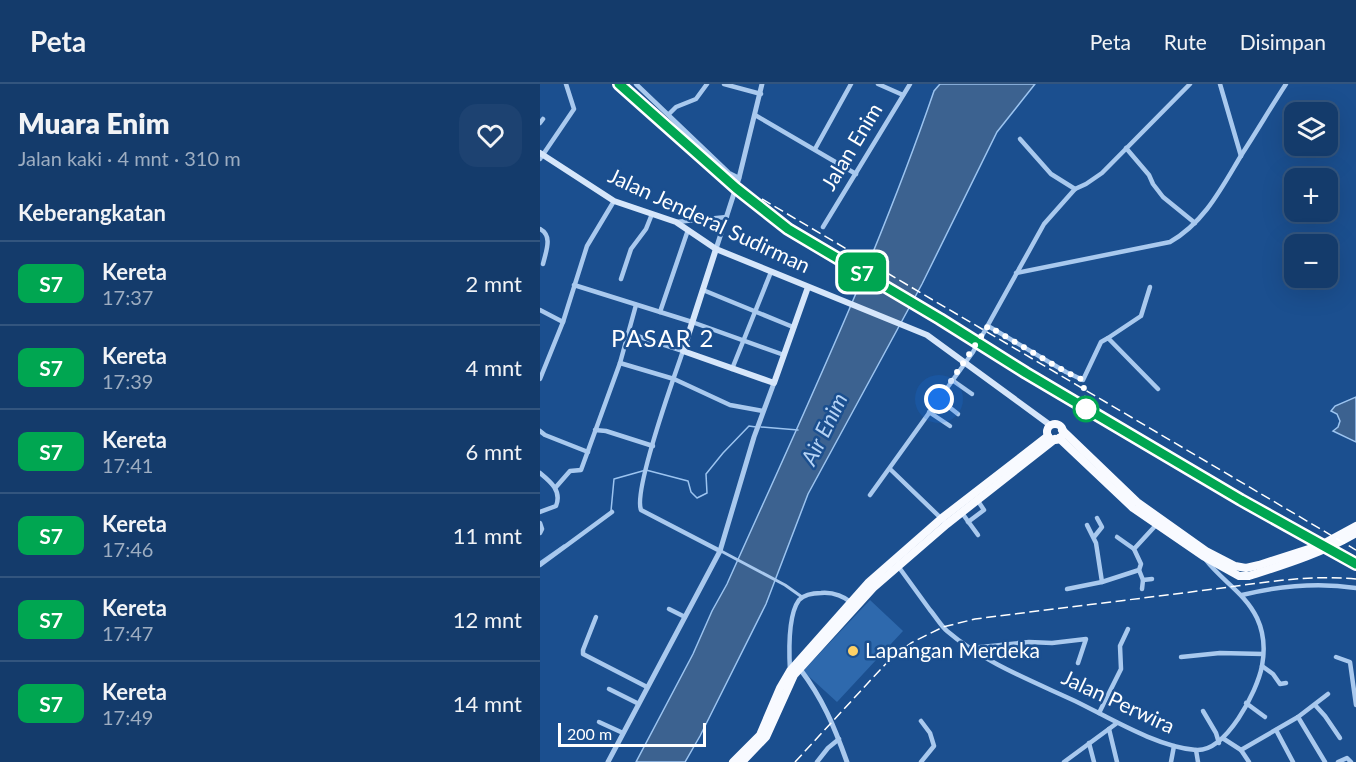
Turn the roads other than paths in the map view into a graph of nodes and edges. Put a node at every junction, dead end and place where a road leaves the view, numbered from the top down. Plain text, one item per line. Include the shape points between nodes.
1 (573, 84) edge
2 (636, 84) edge
3 (707, 84) edge
4 (724, 84) edge
5 (762, 84) edge
6 (851, 84) edge
7 (878, 84) edge
8 (910, 84) edge
9 (1190, 84) edge
10 (1220, 84) edge
11 (1286, 84) edge
12 (567, 86) edge
13 (760, 94) junction
14 (903, 95) junction
15 (669, 114) junction
16 (755, 115) junction
17 (1020, 139) dead end
18 (1126, 148) junction
19 (815, 149) junction
20 (541, 156) edge
21 (1242, 156) junction
22 (856, 174) junction
23 (739, 178) junction
24 (1075, 189) junction
25 (614, 201) junction
26 (652, 214) junction
27 (727, 217) junction
28 (676, 222) junction
29 (1195, 223) junction
30 (822, 227) dead end
31 (540, 229) edge
32 (688, 230) junction
33 (716, 249) junction
34 (543, 264) dead end
35 (771, 272) junction
36 (1016, 273) junction
37 (621, 279) dead end
38 (574, 285) junction
39 (808, 287) junction
40 (1150, 287) dead end
41 (703, 290) junction
42 (636, 305) junction
43 (540, 310) edge
44 (660, 312) junction
45 (755, 312) junction
46 (563, 322) junction
47 (692, 322) junction
48 (988, 326) junction
49 (793, 327) junction
50 (628, 333) junction
51 (1108, 338) junction
52 (743, 341) junction
53 (683, 351) junction
54 (784, 355) junction
55 (966, 362) junction
56 (620, 363) junction
57 (732, 369) junction
58 (540, 379) edge
59 (674, 379) junction
60 (952, 380) junction
61 (774, 383) junction
62 (1158, 389) dead end
63 (972, 394) dead end
64 (939, 399) junction
65 (929, 412) junction
66 (763, 414) junction
67 (958, 414) dead end
68 (1050, 425) junction
69 (950, 426) dead end
70 (595, 430) junction
71 (540, 431) edge
72 (1056, 436) junction
73 (653, 446) junction
74 (588, 452) junction
75 (890, 469) junction
76 (540, 472) edge
77 (556, 487) junction
78 (870, 495) dead end
79 (978, 501) junction
80 (540, 512) edge
81 (612, 512) dead end
82 (962, 513) junction
83 (1097, 518) dead end
84 (945, 521) junction
85 (968, 522) junction
86 (540, 523) edge
87 (1157, 523) junction
88 (1087, 525) dead end
89 (1356, 526) edge
90 (540, 533) edge
91 (1356, 533) edge
92 (978, 535) dead end
93 (1094, 537) junction
94 (1117, 537) dead end
95 (1134, 549) junction
96 (720, 551) junction
97 (1204, 553) junction
98 (896, 564) junction
99 (540, 565) edge
100 (1139, 570) junction
101 (1152, 579) dead end
102 (1143, 580) junction
103 (1102, 582) junction
104 (1356, 588) edge
105 (1067, 589) dead end
106 (1142, 589) dead end
107 (1242, 595) junction
108 (802, 597) junction
109 (853, 604) junction
110 (669, 609) dead end
111 (596, 617) dead end
112 (685, 617) junction
113 (1128, 629) dead end
114 (971, 648) junction
115 (1263, 654) junction
116 (1181, 657) dead end
117 (1336, 657) dead end
118 (1077, 663) dead end
119 (1262, 666) junction
120 (794, 672) junction
121 (1286, 683) dead end
122 (647, 687) junction
123 (609, 689) dead end
124 (1328, 694) dead end
125 (638, 703) junction
126 (1246, 703) junction
127 (1315, 705) junction
128 (1356, 705) edge
129 (1203, 711) dead end
130 (1099, 713) junction
131 (1266, 717) dead end
132 (1298, 717) junction
133 (921, 721) dead end
134 (599, 722) dead end
135 (1117, 723) junction
136 (1109, 729) junction
137 (1276, 730) junction
138 (623, 733) junction
139 (1340, 738) dead end
140 (839, 739) junction
141 (1224, 739) junction
142 (1089, 743) junction
143 (1219, 743) junction
144 (1174, 746) junction
145 (1196, 750) junction
146 (1241, 750) junction
147 (608, 762) edge
148 (734, 762) edge
149 (742, 762) edge
150 (817, 762) edge
151 (847, 762) edge
152 (921, 762) edge
153 (1064, 762) edge
154 (1094, 762) edge
155 (1117, 762) edge
156 (1171, 762) edge
157 (1198, 762) edge
158 (1249, 762) edge
159 (1293, 762) edge
160 (1324, 762) edge
161 (1338, 762) edge
162 (1351, 762) edge

1 - 12 street
2 - 15 street
3 - 15 street via 696,99
4 - 13 street
5 - 13 street
6 - 19 street
7 - 14 street
8 - 14 street, Jalan Enim
9 - 18 street
10 - 21 street
11 - 21 street
12 - 20 street via 574,109
13 - 16 street
14 - 22 street, Jalan Enim
15 - 23 street via 729,173
16 - 19 street
16 - 23 street
17 - 24 street via 1051,174
18 - 24 street via 1095,178
18 - 29 street via 1163,197
19 - 22 street
20 - 25 main road, Jalan Jenderal Sudirman
21 - 29 street via 1220,193
22 - 30 street, Jalan Enim
23 - 27 street
24 - 36 street via 1044,224
25 - 26 main road, Jalan Jenderal Sudirman
25 - 38 street via 587,246
26 - 28 main road, Jalan Jenderal Sudirman
26 - 37 street via 631,249
27 - 28 street
27 - 33 street
28 - 32 main road, Jalan Jenderal Sudirman
29 - 36 street via 1170,242
31 - 34 street via 548,238
32 - 33 main road, Jalan Jenderal Sudirman
32 - 44 street
33 - 35 main road, Jalan Jenderal Sudirman
33 - 41 main road
35 - 39 main road, Jalan Jenderal Sudirman
35 - 45 street
36 - 48 street
38 - 42 street
38 - 46 street
39 - 49 main road
39 - 55 main road, Jalan Jenderal Sudirman via 927,335
40 - 51 street via 1142,316
41 - 45 street
41 - 47 main road
42 - 44 street
42 - 50 street
43 - 46 street
44 - 47 street
45 - 49 street
45 - 52 street
46 - 58 street
47 - 52 street
47 - 53 main road
48 - 51 street via 1083,380 1101,342
48 - 55 street
49 - 54 main road
50 - 53 street
50 - 56 street
51 - 62 street
52 - 54 street
52 - 57 street
53 - 57 main road
53 - 59 street
54 - 61 main road
55 - 60 street
55 - 68 main road, Jalan Jenderal Sudirman
56 - 59 street
56 - 70 street
57 - 61 main road
59 - 66 street via 730,405
59 - 73 street
60 - 63 street
60 - 64 street
61 - 66 street
64 - 65 street
64 - 67 street
65 - 69 street
65 - 75 street
66 - 96 street
68 - 72 highway via 1047,433
68 - 72 highway via 1057,424
70 - 73 street
70 - 74 street
71 - 74 street
72 - 79 highway
72 - 84 highway
72 - 87 highway via 1133,508
72 - 97 highway
73 - 96 street via 639,504 641,510
74 - 77 street via 581,470 570,471
75 - 78 street
75 - 84 street
76 - 77 street
77 - 80 street via 557,504
79 - 82 highway
79 - 85 street via 984,510
81 - 99 street
82 - 84 highway
82 - 85 street
83 - 93 street via 1102,527
84 - 98 highway
85 - 92 street
86 - 90 street
87 - 95 street
87 - 97 highway
88 - 93 street
89 - 97 highway via 1321,544 1246,568
91 - 97 highway via 1312,555 1249,576 1239,576
93 - 103 street
94 - 95 street
95 - 100 street via 1141,564
96 - 108 street
96 - 112 street
97 - 107 street, Jalan Perwira via 1214,571
98 - 109 highway via 869,582
98 - 114 street, Jalan Perwira via 946,631
100 - 102 street
100 - 103 street
101 - 102 street
102 - 106 street
103 - 105 street
104 - 107 street via 1314,585 1270,588
107 - 115 street, Jalan Perwira via 1257,617
108 - 109 street via 830,592
108 - 120 street via 796,605 791,631
109 - 120 highway
110 - 112 street
111 - 122 street via 583,654
112 - 122 street
113 - 130 street via 1120,646 1121,669
114 - 118 street via 1086,639
114 - 130 street, Jalan Perwira
115 - 116 street
115 - 119 street, Jalan Perwira
117 - 128 street via 1350,662
119 - 121 street via 1280,684
119 - 126 street, Jalan Perwira
120 - 140 street via 817,691
120 - 148 highway via 780,688 760,735
120 - 149 highway via 766,737
122 - 125 street
123 - 125 street
124 - 127 street
125 - 138 street
126 - 131 street
126 - 141 street, Jalan Perwira
127 - 132 street
127 - 139 street
129 - 143 street
130 - 135 street, Jalan Perwira
132 - 137 street
132 - 160 street
133 - 152 street via 934,746
134 - 138 street
135 - 136 street
135 - 144 street, Jalan Perwira
136 - 142 street
136 - 155 street
137 - 146 street
137 - 159 street
138 - 147 street
140 - 150 street
140 - 151 street
141 - 143 street, Jalan Perwira
141 - 146 street
142 - 153 street
142 - 154 street
143 - 145 street, Jalan Perwira via 1207,750
144 - 145 street, Jalan Perwira
144 - 156 street
145 - 157 street
146 - 158 street
161 - 162 street via 1347,758

